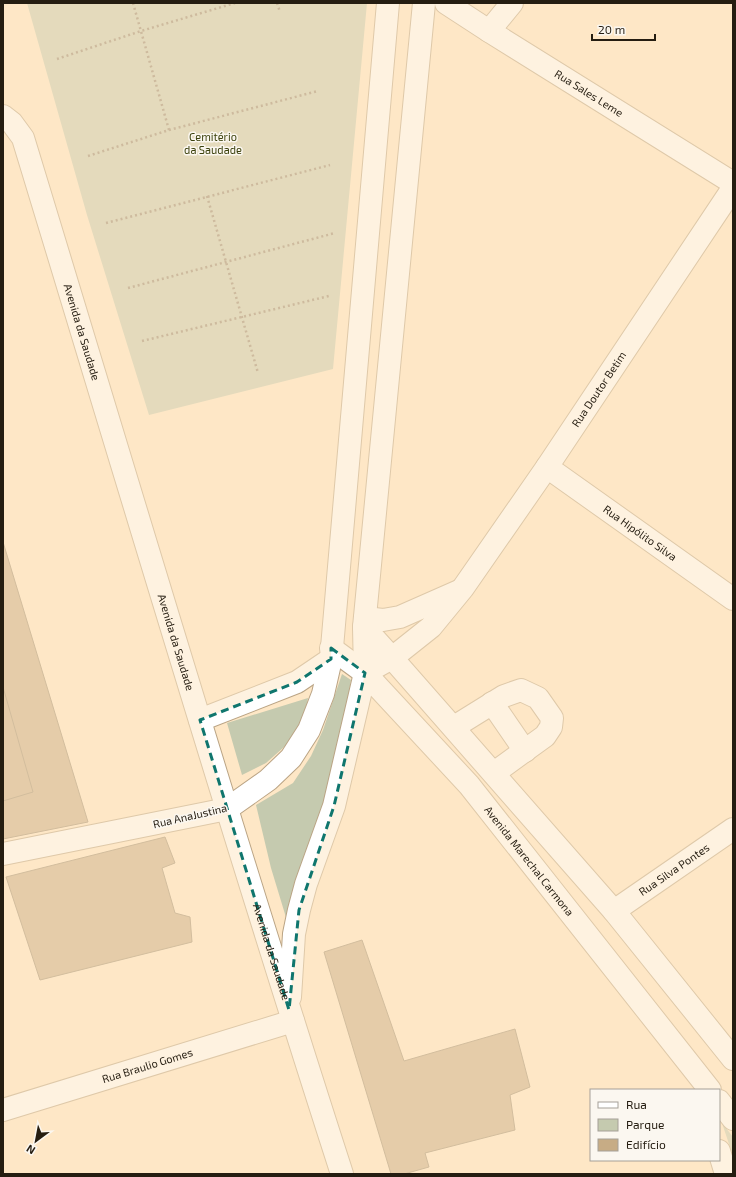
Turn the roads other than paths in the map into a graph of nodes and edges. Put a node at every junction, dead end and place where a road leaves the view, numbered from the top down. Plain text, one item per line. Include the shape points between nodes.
1 (388, 3) edge
2 (424, 3) edge
3 (446, 3) edge
4 (512, 3) edge
5 (489, 31) junction
6 (3, 116) edge
7 (733, 182) edge
8 (733, 188) edge
9 (547, 467) junction
10 (463, 588) junction
11 (733, 599) edge
12 (364, 622) junction
13 (331, 653) junction
14 (392, 658) junction
15 (365, 673) junction
16 (492, 703) junction
17 (200, 720) junction
18 (454, 727) junction
19 (525, 751) junction
20 (494, 773) junction
21 (227, 809) junction
22 (733, 829) edge
23 (3, 854) edge
24 (614, 911) junction
25 (291, 1016) junction
26 (733, 1059) edge
27 (694, 1069) junction
28 (700, 1089) edge
29 (709, 1089) edge
30 (720, 1102) edge
31 (3, 1110) edge
32 (733, 1118) edge
33 (720, 1154) edge
34 (342, 1174) edge
35 (726, 1174) edge

1 - 13 main road, Rua AnaJustina
2 - 12 main road
3 - 5 main road, Rua Sales Leme
4 - 5 main road
5 - 7 main road, Rua Sales Leme
6 - 17 main road, Avenida da Saudade via 23,138
8 - 9 main road, Rua Doutor Betim
9 - 10 main road, Rua Doutor Betim
9 - 11 main road, Rua Hipólito Silva
10 - 12 main road via 400,617
10 - 14 main road, Rua Doutor Betim via 431,628
12 - 14 main road
12 - 15 main road
13 - 15 main road, Avenida Marechal Carmona
13 - 17 main road via 297,682
13 - 21 main road, Rua AnaJustina via 324,694 309,730 291,758 268,780
14 - 15 main road, Rua Doutor Betim
14 - 18 main road
15 - 25 main road via 334,806 299,910 294,934
15 - 27 main road, Avenida Marechal Carmona via 469,785
16 - 18 main road
16 - 19 main road
16 - 19 main road via 521,690 538,698 552,718 551,727 545,736
17 - 21 main road, Avenida da Saudade
18 - 20 main road
19 - 20 main road
20 - 24 main road
21 - 23 main road, Rua AnaJustina
21 - 25 main road, Avenida da Saudade
22 - 24 main road, Rua Silva Pontes
24 - 26 main road
25 - 31 main road, Rua Braulio Gomes
25 - 34 main road, Avenida da Saudade
27 - 28 main road
27 - 29 main road, Avenida Marechal Carmona
30 - 32 main road
33 - 35 main road

